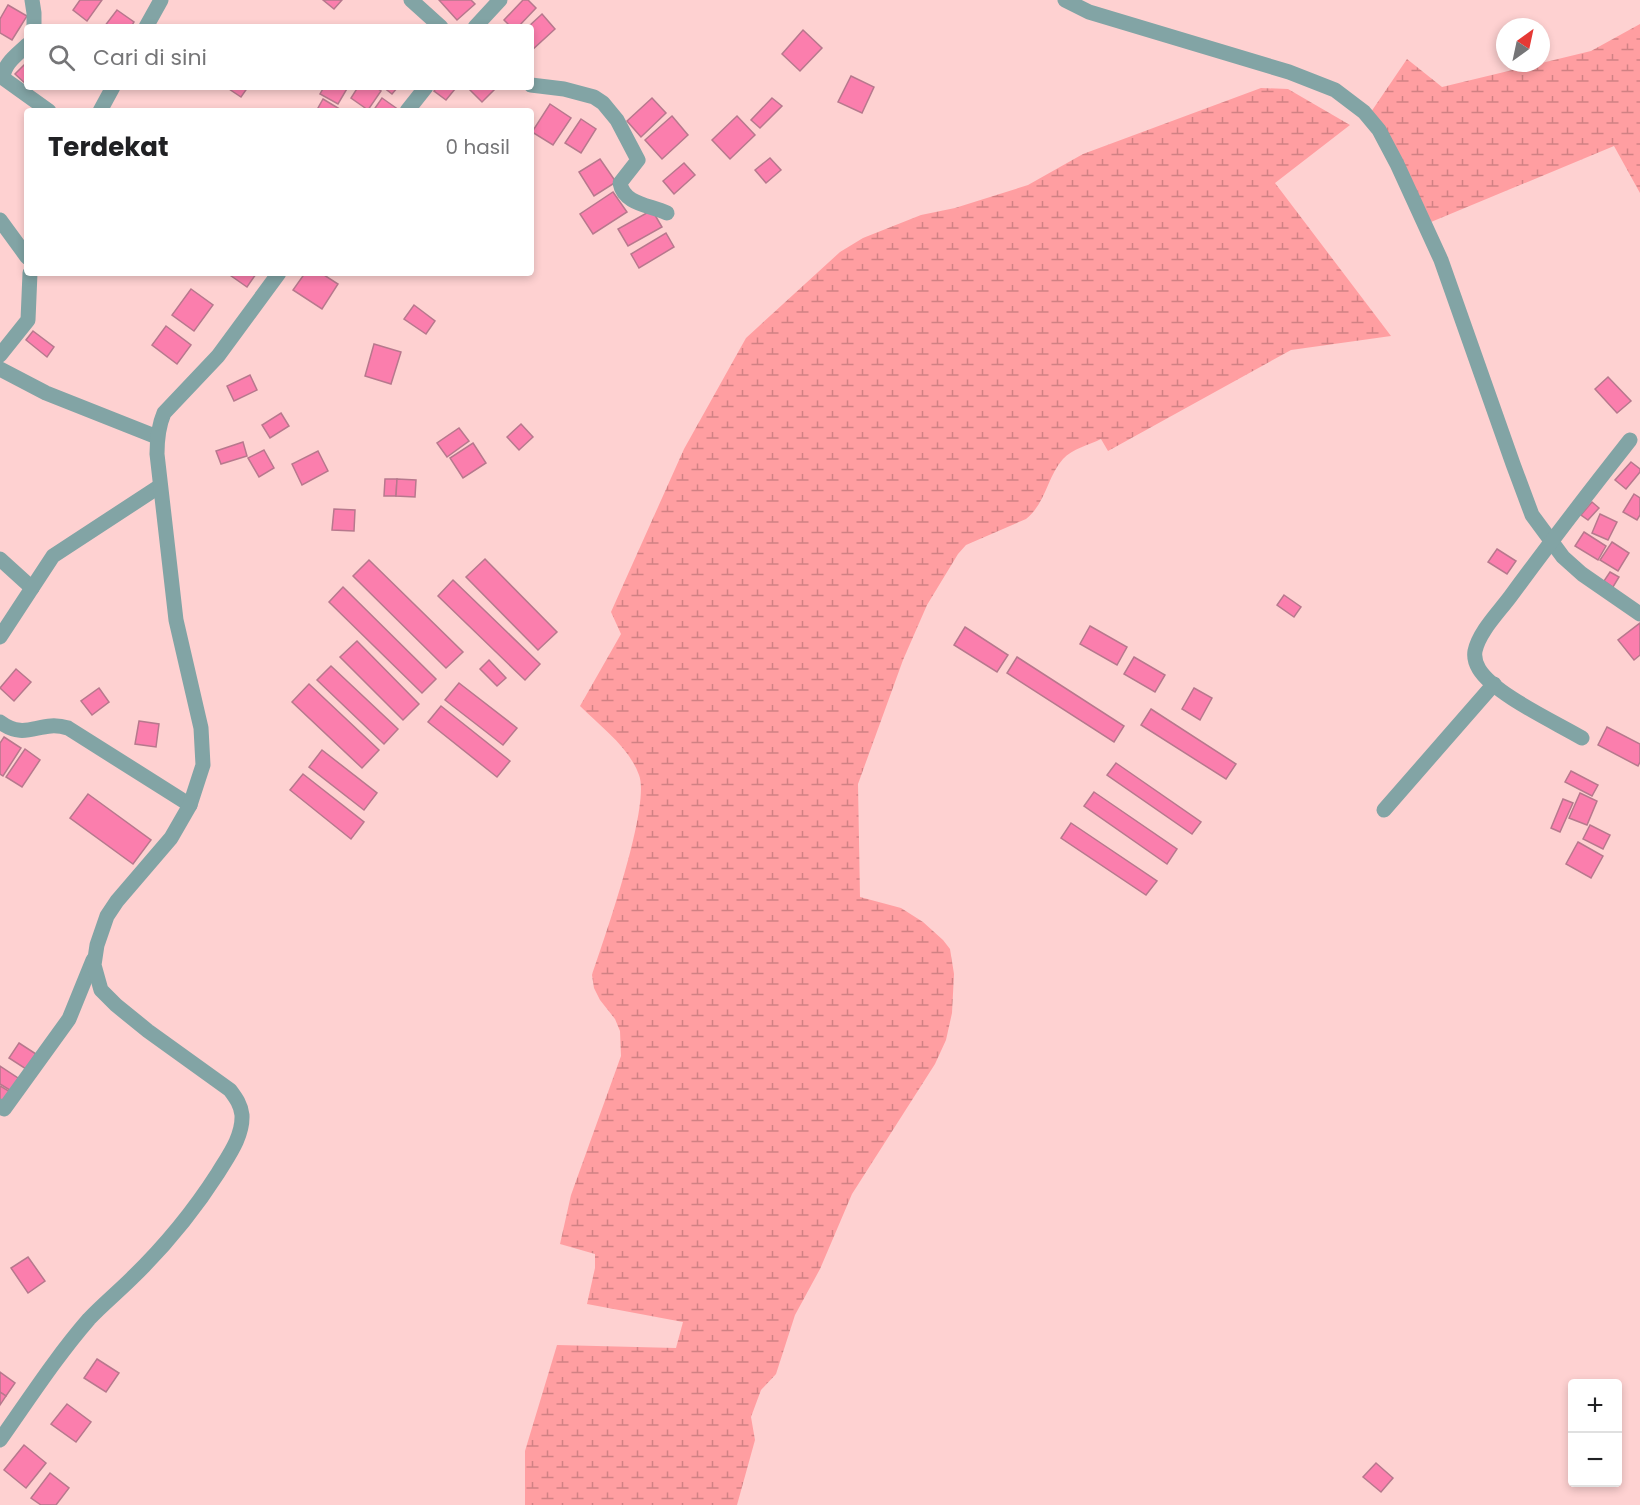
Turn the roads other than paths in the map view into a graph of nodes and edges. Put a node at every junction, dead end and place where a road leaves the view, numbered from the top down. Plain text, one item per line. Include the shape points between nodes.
1 (32, 0) edge
2 (161, 0) edge
3 (411, 0) edge
4 (500, 0) edge
5 (1065, 0) edge
6 (34, 24) edge
7 (148, 24) edge
8 (438, 24) edge
9 (478, 24) edge
10 (24, 48) edge
11 (2, 75) edge
12 (534, 85) edge
13 (111, 90) edge
14 (424, 90) edge
15 (45, 108) edge
16 (102, 108) edge
17 (409, 108) edge
18 (667, 213) dead end
19 (0, 220) edge
20 (24, 253) edge
21 (30, 276) edge
22 (277, 276) edge
23 (0, 356) edge
24 (0, 369) edge
25 (157, 437) junction
26 (1630, 440) dead end
27 (160, 486) junction
28 (1550, 542) junction
29 (0, 559) edge
30 (32, 588) junction
31 (1640, 614) edge
32 (0, 637) edge
33 (1494, 684) junction
34 (0, 722) edge
35 (1581, 738) dead end
36 (190, 805) junction
37 (1384, 810) dead end
38 (95, 956) junction
39 (0, 1106) edge
40 (0, 1440) edge

1 - 6 street
2 - 7 street
3 - 8 street
4 - 9 street
5 - 28 street via 1089,12 1289,72 1335,90 1364,112 1397,164 1441,260 1523,492 1532,515
10 - 11 street
11 - 15 street
12 - 18 street via 564,89 603,103 617,120 638,160 620,183 621,190 630,200
13 - 16 street
14 - 17 street
19 - 20 street
21 - 23 street via 28,320
22 - 25 street via 218,356 164,413
24 - 25 street via 46,393
25 - 27 street
26 - 28 street
27 - 30 street via 53,556
27 - 36 street via 176,620 201,728 203,765
28 - 31 street via 1582,574
28 - 33 street via 1478,644 1478,668
29 - 30 street
30 - 32 street
33 - 35 street
33 - 37 street
34 - 36 street via 18,731 49,725 68,728
36 - 38 street via 171,838 112,909
38 - 39 street via 69,1019 4,1109
38 - 40 street via 95,974 101,990 148,1030 231,1090 239,1102 241,1126 237,1141 193,1211 90,1318

